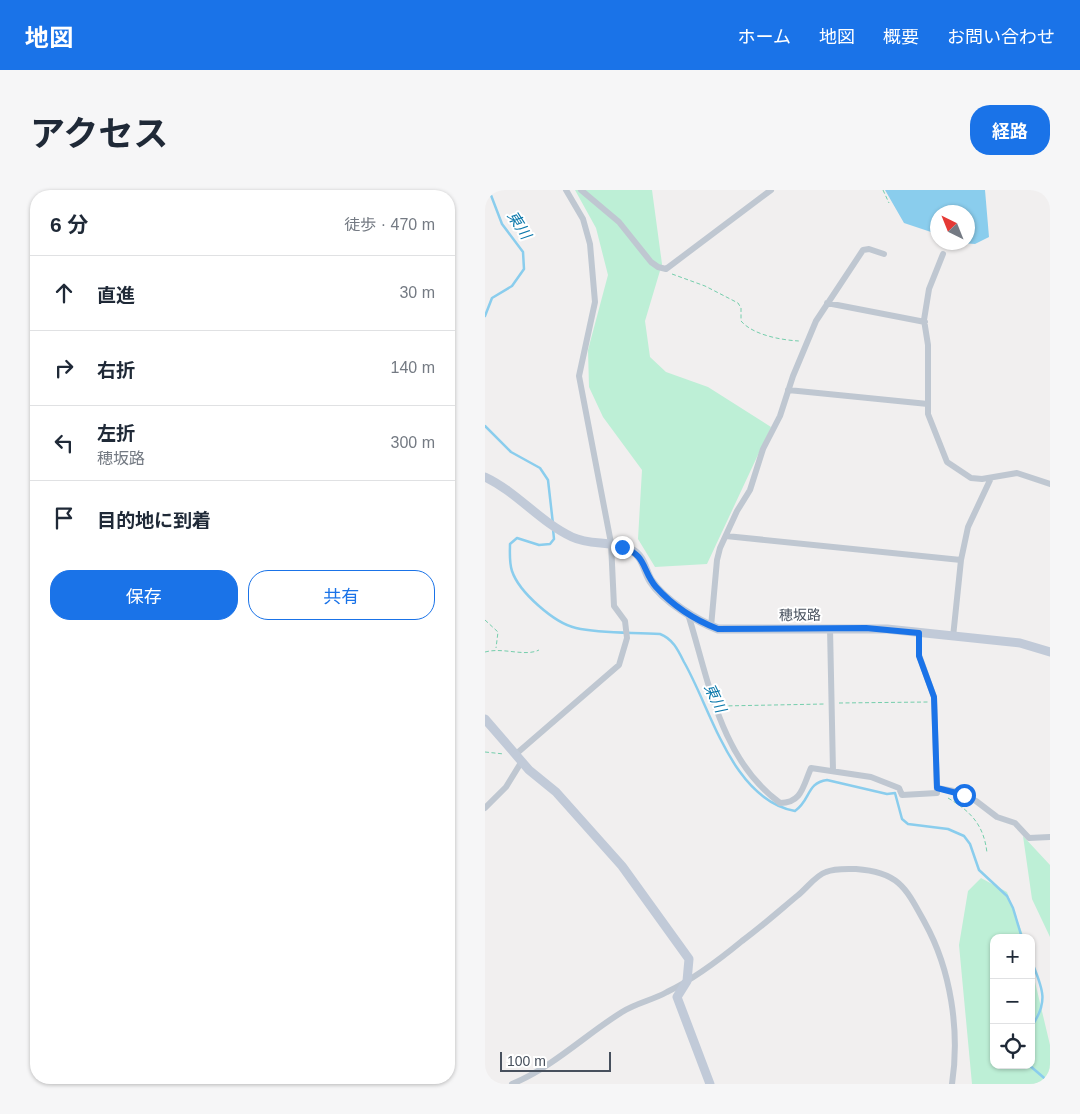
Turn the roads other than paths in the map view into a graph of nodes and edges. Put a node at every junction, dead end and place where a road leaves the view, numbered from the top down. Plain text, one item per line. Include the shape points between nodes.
1 (566, 190) edge
2 (581, 190) edge
3 (771, 190) edge
4 (884, 254) dead end
5 (943, 254) dead end
6 (827, 303) junction
7 (925, 322) junction
8 (789, 390) junction
9 (928, 404) junction
10 (485, 477) edge
11 (991, 478) junction
12 (1050, 484) edge
13 (726, 536) junction
14 (611, 543) junction
15 (961, 560) junction
16 (687, 614) junction
17 (711, 627) junction
18 (830, 628) junction
19 (919, 633) junction
20 (953, 637) junction
21 (1050, 652) edge
22 (485, 719) edge
23 (517, 755) junction
24 (833, 771) junction
25 (937, 791) junction
26 (485, 808) edge
27 (1050, 837) edge
28 (687, 981) junction
29 (523, 1080) junction
30 (512, 1084) edge
31 (531, 1084) edge
32 (710, 1084) edge
33 (953, 1084) edge

1 - 14 street via 583,219 590,244 595,302 579,376
2 - 3 street via 619,222 651,262 666,269
4 - 6 street via 863,250
5 - 7 street via 929,289
6 - 7 street
6 - 8 street via 807,342
7 - 9 street
8 - 9 street
8 - 13 street via 763,448 750,490
9 - 11 street via 928,414 947,462 971,478
10 - 14 main road, 穂坂路 via 551,524 587,543
11 - 12 street via 1017,473
11 - 15 street via 968,527
13 - 15 street
13 - 17 street via 717,560
14 - 16 main road, 穂坂路 via 632,550 642,558 651,581
14 - 23 street via 614,606 627,626 619,665
15 - 20 street
16 - 17 main road, 穂坂路
16 - 24 street via 714,706 746,769 764,791 780,803 790,803 797,799 811,768
17 - 18 main road, 穂坂路 via 738,631
18 - 19 main road, 穂坂路
18 - 24 street
19 - 20 main road, 穂坂路
19 - 25 street via 917,648 933,688
20 - 21 main road, 穂坂路 via 1020,643
22 - 23 main road
23 - 26 street via 506,787
23 - 28 main road via 557,792 622,866 689,959
24 - 25 street via 871,777 899,788 902,795
25 - 27 street via 955,791 976,801 997,818 1015,823 1029,838
28 - 29 street via 623,1011
28 - 32 main road via 677,997
28 - 33 street via 741,942 825,872 846,869 886,874 897,880 916,906 941,959 954,1030
29 - 30 street
29 - 31 street

